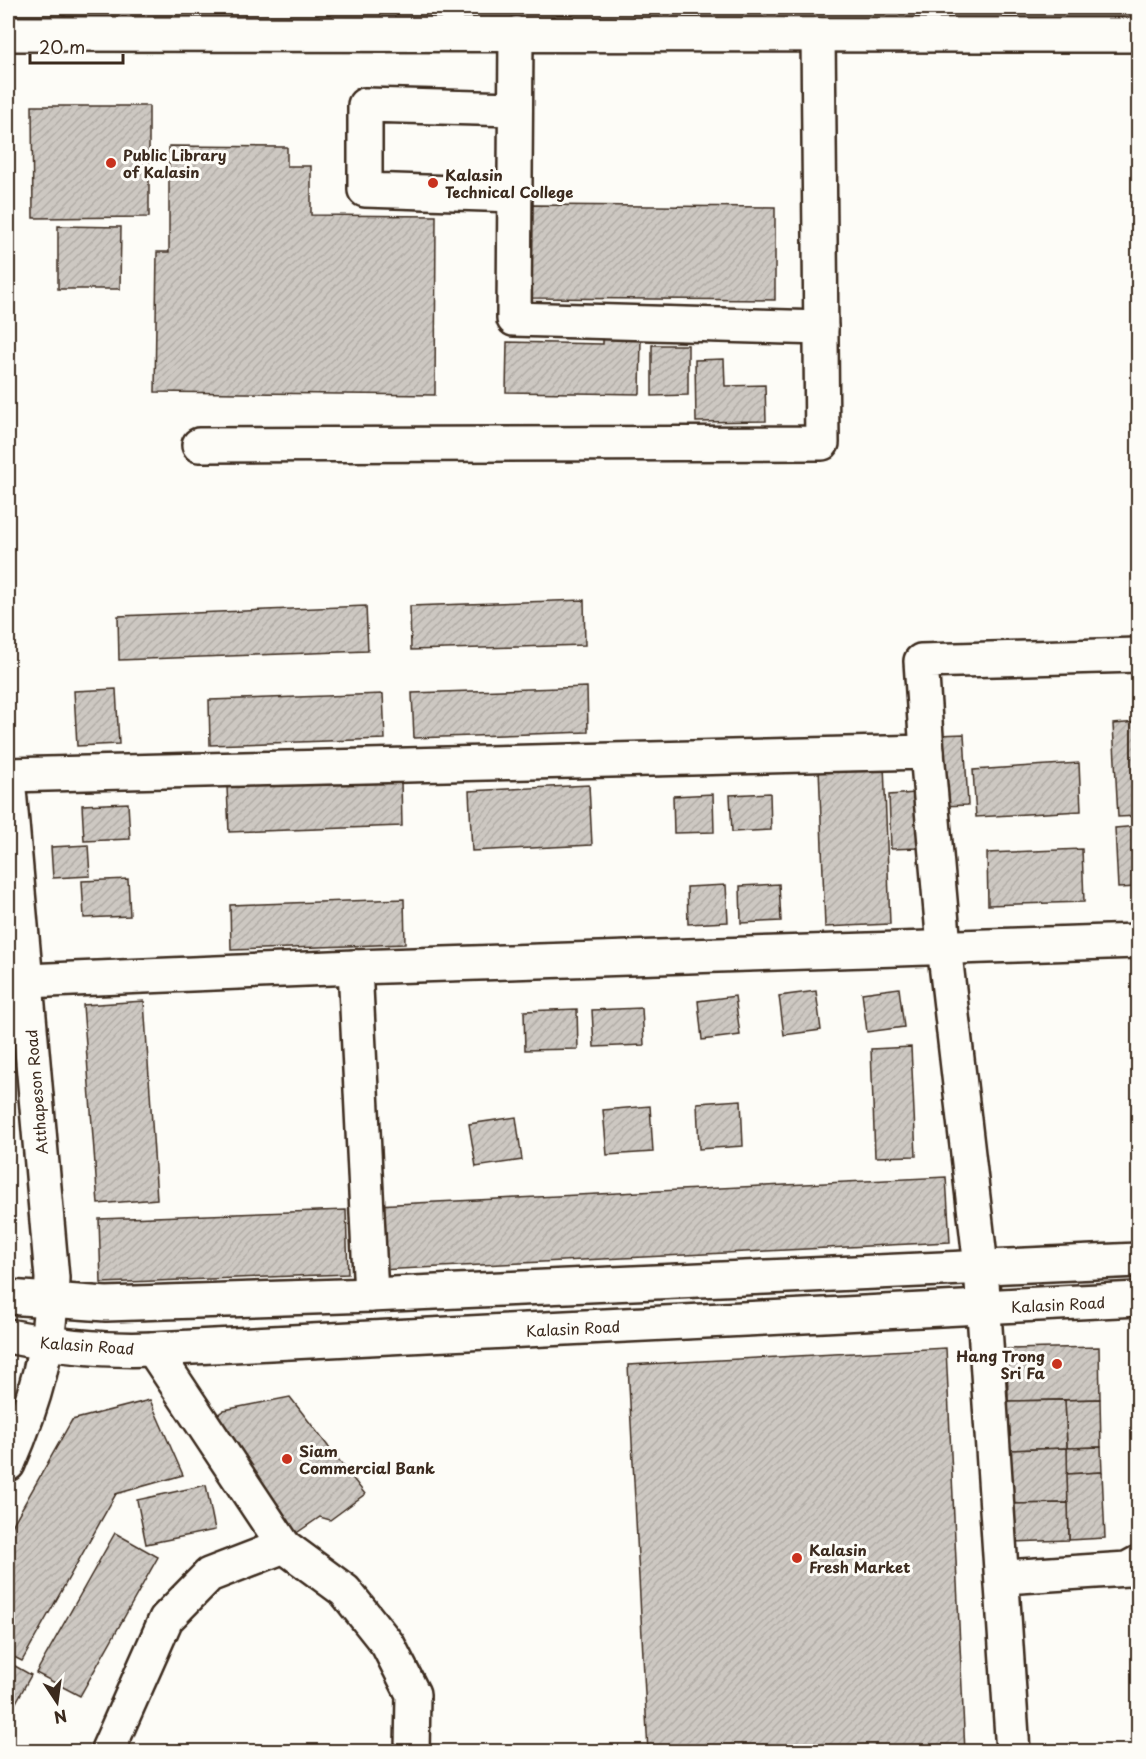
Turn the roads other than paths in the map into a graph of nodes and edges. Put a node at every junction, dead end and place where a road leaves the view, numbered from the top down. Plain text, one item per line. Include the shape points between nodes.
1 (322, 21) edge
2 (494, 25) edge
3 (8, 34) edge
4 (818, 35) junction
5 (1138, 35) edge
6 (515, 109) junction
7 (515, 195) junction
8 (821, 328) junction
9 (199, 445) dead end
10 (1138, 655) edge
11 (927, 752) junction
12 (8, 776) edge
13 (1138, 941) edge
14 (944, 946) junction
15 (356, 967) junction
16 (26, 981) junction
17 (1138, 1260) edge
18 (981, 1267) junction
19 (371, 1295) junction
20 (8, 1297) edge
21 (52, 1299) junction
22 (1138, 1299) edge
23 (984, 1308) junction
24 (8, 1336) edge
25 (47, 1344) junction
26 (153, 1349) junction
27 (8, 1464) edge
28 (284, 1546) junction
29 (1138, 1563) edge
30 (1004, 1577) junction
31 (108, 1752) edge
32 (412, 1752) edge
33 (1013, 1752) edge

1 - 2 street
1 - 3 street
2 - 4 street
2 - 6 street
4 - 5 street
4 - 8 street
6 - 7 street
6 - 7 street via 365,105 365,190
7 - 8 street via 514,319
8 - 9 street via 822,443
10 - 11 street via 921,661
11 - 12 street
11 - 14 street
12 - 16 street, Atthapeson Road
13 - 14 street
14 - 15 street
14 - 18 street
15 - 16 street
15 - 19 street
16 - 21 street, Atthapeson Road via 52,1256
17 - 18 street
18 - 19 street
18 - 23 street
19 - 21 street via 106,1304
20 - 21 street
21 - 25 street, Atthapeson Road
22 - 23 street, Kalasin Road
23 - 26 street, Kalasin Road
23 - 30 street
24 - 25 street, Kalasin Road
25 - 26 street, Kalasin Road
25 - 27 street, Atthapeson Road via 29,1410
26 - 28 street
28 - 31 street via 209,1575 166,1619
28 - 32 street via 345,1591 388,1645 413,1694
29 - 30 street via 1127,1569
30 - 33 street

